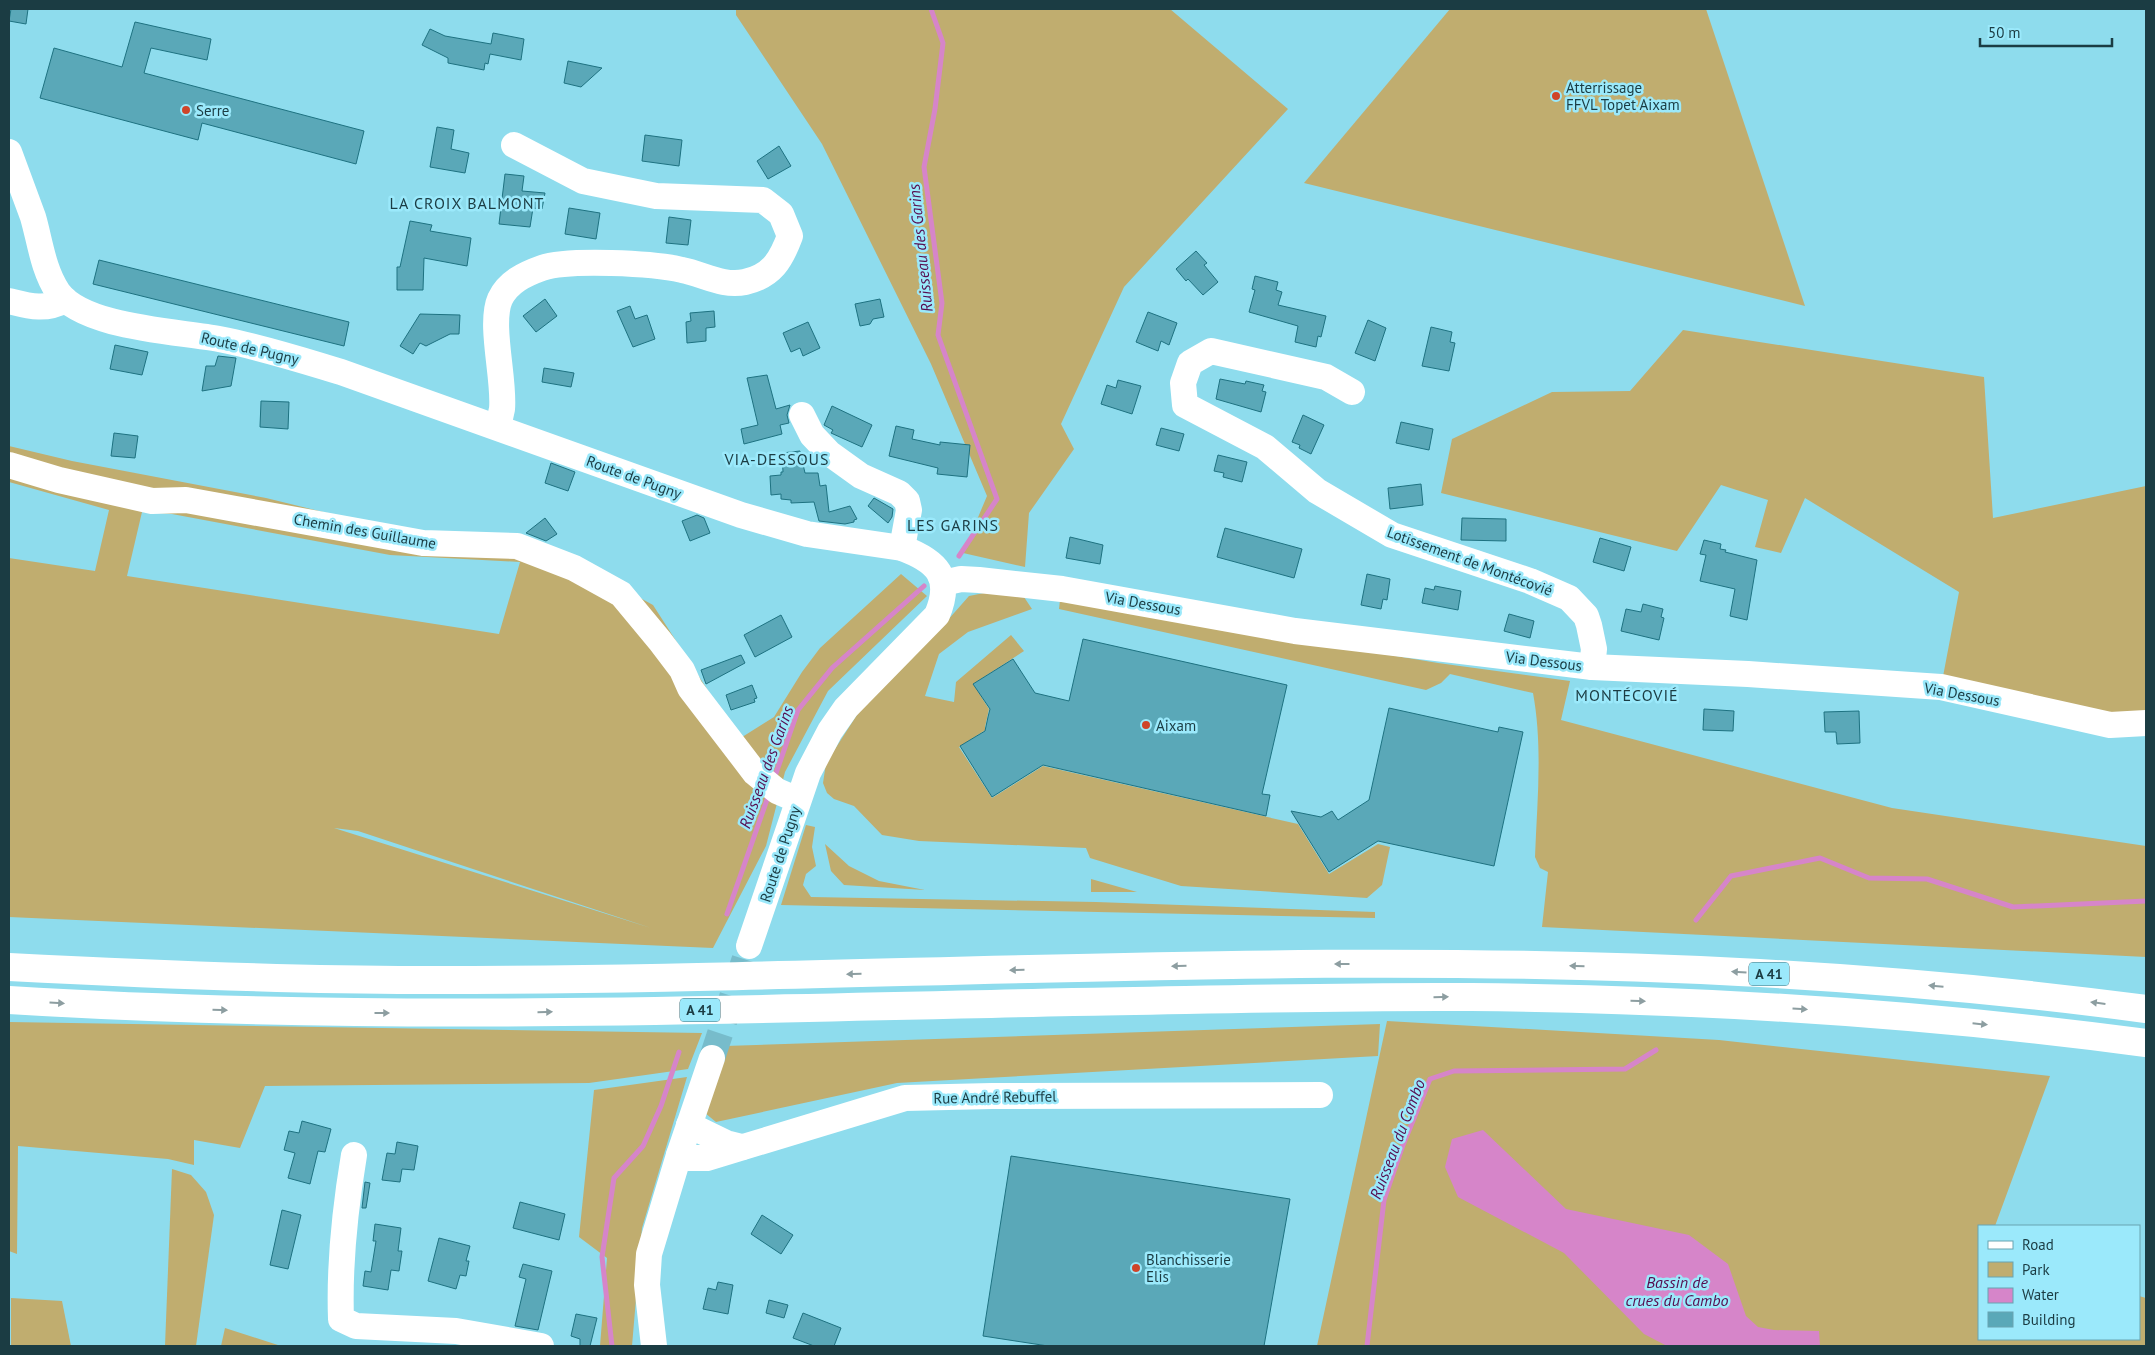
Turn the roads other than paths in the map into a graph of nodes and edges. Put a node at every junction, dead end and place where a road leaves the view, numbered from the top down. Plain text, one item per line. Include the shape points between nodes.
1 (514, 145) dead end
2 (9, 152) edge
3 (59, 291) junction
4 (9, 300) edge
5 (1352, 392) dead end
6 (802, 415) dead end
7 (497, 427) junction
8 (9, 466) edge
9 (902, 548) junction
10 (944, 583) junction
11 (1592, 667) junction
12 (2146, 723) edge
13 (779, 790) junction
14 (749, 946) tunnel mouth
15 (9, 967) edge
16 (9, 1000) edge
17 (2146, 1009) edge
18 (2146, 1043) edge
19 (712, 1058) tunnel mouth
20 (1320, 1095) dead end
21 (689, 1125) junction
22 (742, 1147) junction
23 (354, 1155) dead end
24 (679, 1155) junction
25 (541, 1346) edge
26 (654, 1346) edge

1 - 7 street via 584,181 656,196 763,200 781,214 790,236 782,258 767,274 744,282 717,281 682,270 627,264 569,264 543,268 516,279 500,299 497,322 502,409
2 - 3 street
3 - 4 street
3 - 7 street, Route de Pugny via 73,307 98,318 219,339 286,355
5 - 11 street, Lotissement de Montécovié via 1326,377 1211,351 1190,363 1183,383 1186,406 1264,447 1317,490 1392,535 1530,581 1569,598 1586,616 1589,625 1594,649
6 - 9 street via 812,435 829,454 861,476 900,493 907,501 909,510
7 - 9 street, Route de Pugny via 780,528
8 - 13 street, Chemin des Guillaume via 152,501 186,500 423,544 517,546 574,568 621,594 660,640 682,670 690,688 755,773
9 - 10 street, Route de Pugny via 936,567
10 - 11 street, Via Dessous via 962,579 1062,589 1296,631
10 - 13 street, Route de Pugny via 937,615 846,708 808,773
11 - 12 street, Via Dessous via 1941,687 2110,725
13 - 14 street, Route de Pugny
17 -> 15 highway, A 41 via 2064,998 1842,978 1554,966 1307,965 571,980 137,974
16 -> 18 highway, A 41 via 156,1008 434,1014 1299,998 1565,999 1856,1013
19 - 21 street
20 - 22 street, Rue André Rebuffel via 905,1098
21 - 22 street
21 - 24 street
22 - 24 street, Rue André Rebuffel via 707,1158
23 - 25 street via 344,1214 341,1319 356,1326 456,1331
24 - 26 street via 649,1254 647,1285

